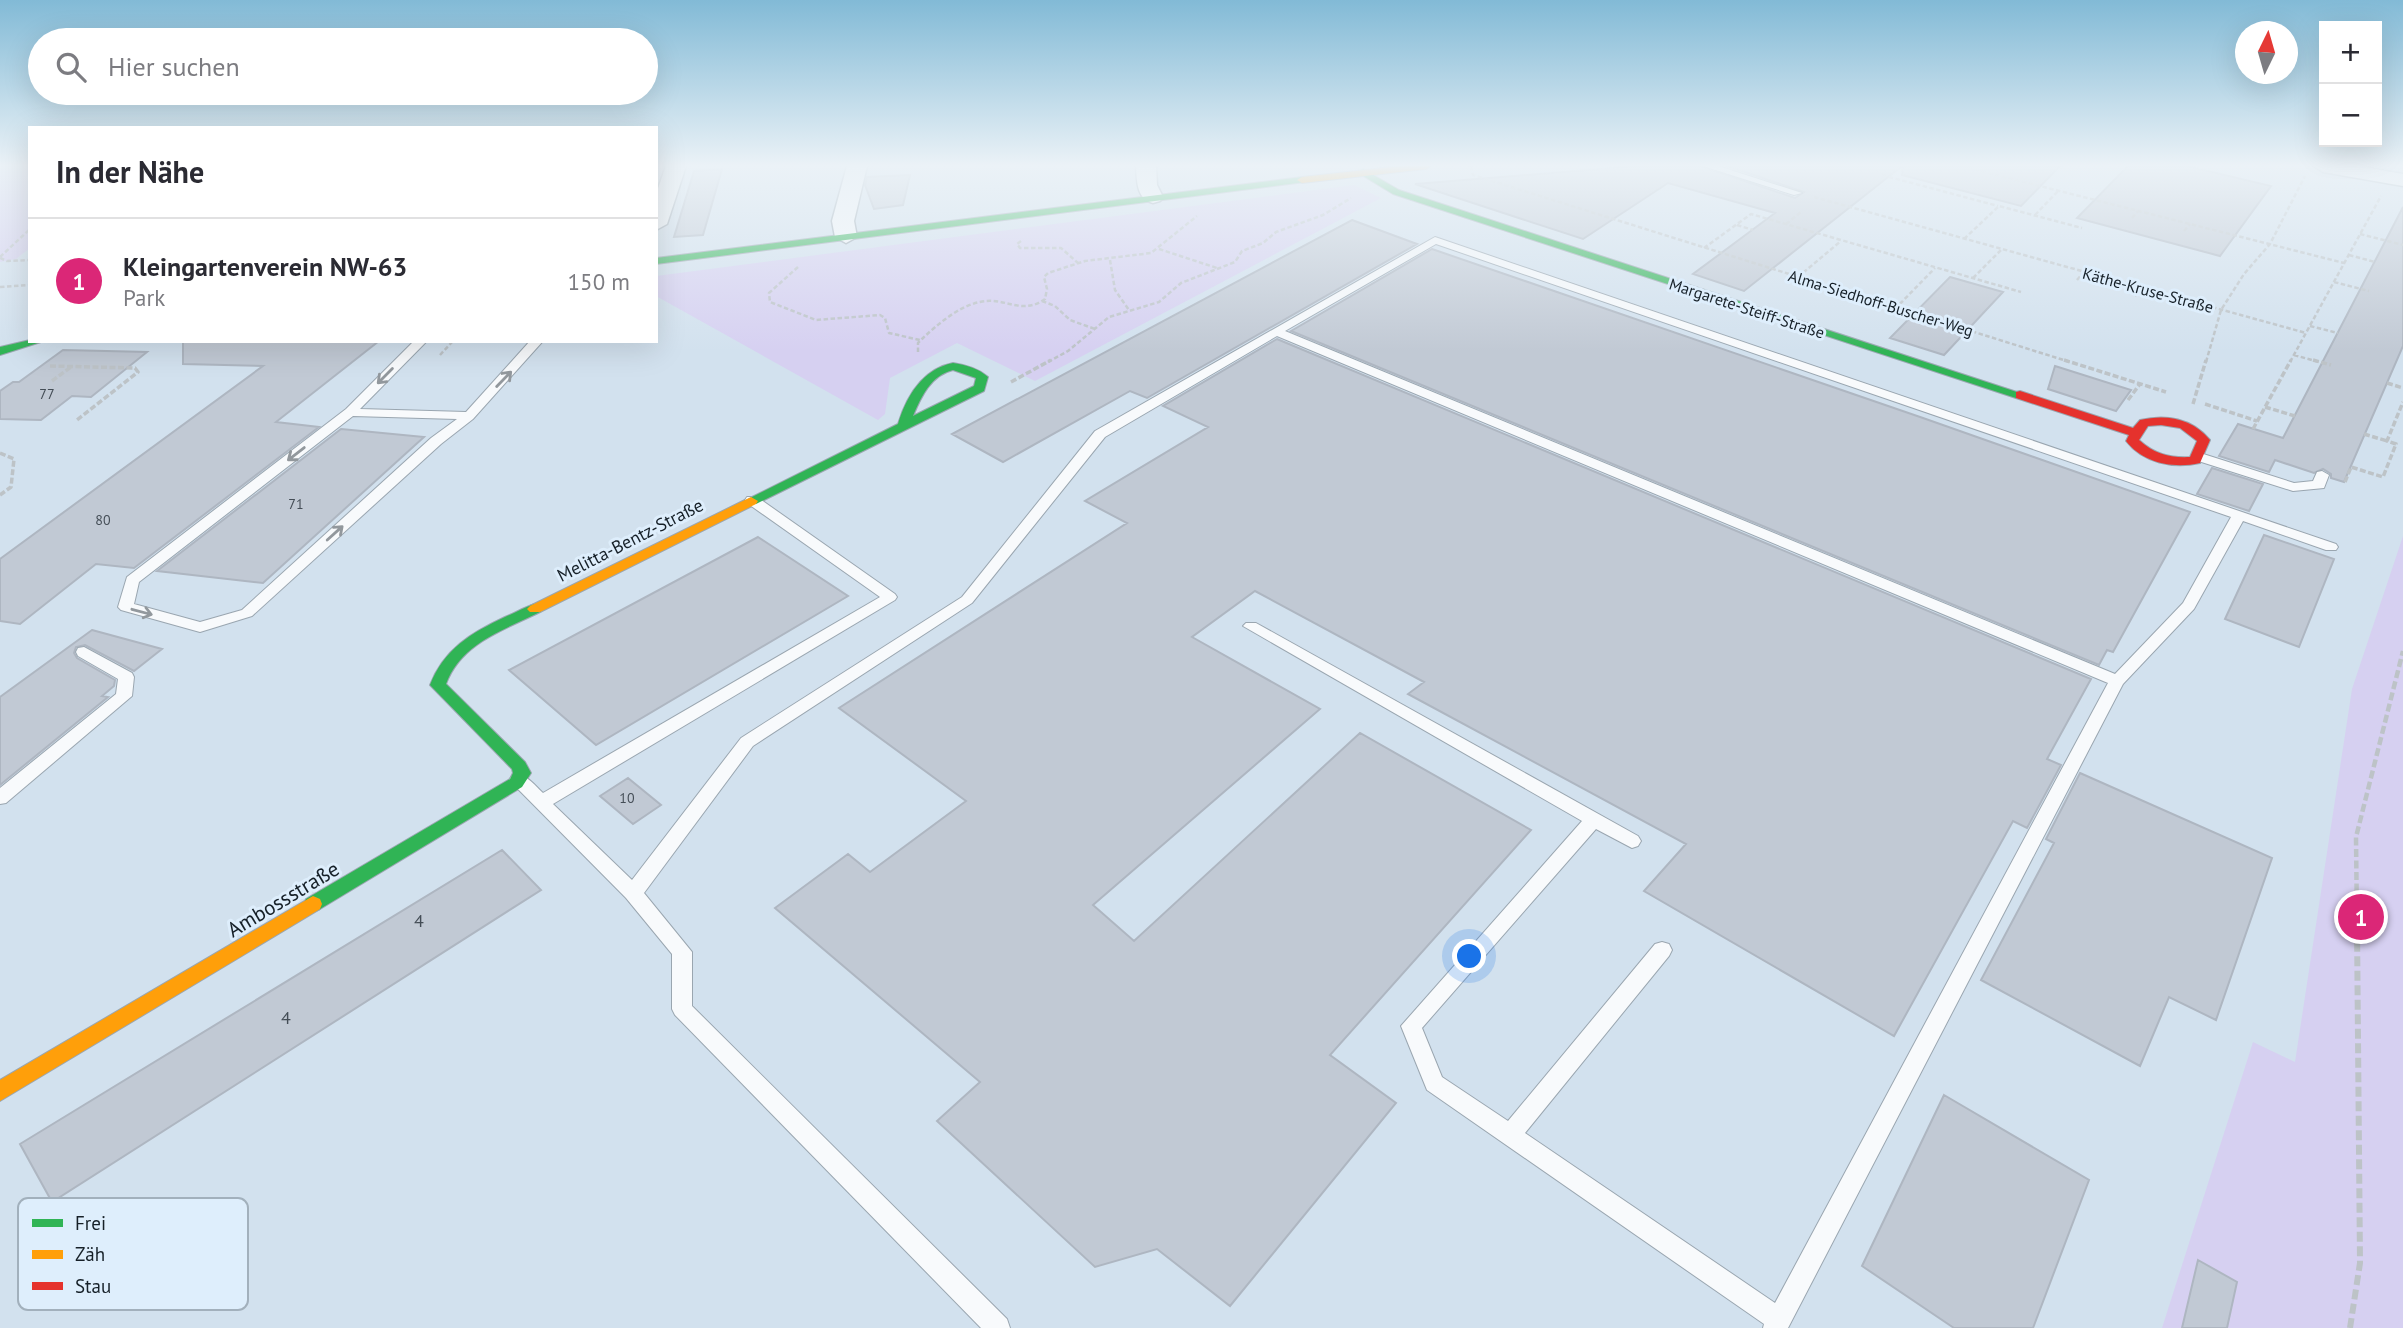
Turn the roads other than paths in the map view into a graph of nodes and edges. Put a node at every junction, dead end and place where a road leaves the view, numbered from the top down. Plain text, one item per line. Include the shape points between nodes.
1 (844, 228) edge
2 (912, 228) edge
3 (1509, 228) edge
4 (846, 237) junction
5 (658, 261) edge
6 (1279, 333) junction
7 (30, 343) edge
8 (419, 343) edge
9 (535, 343) edge
10 (0, 351) edge
11 (349, 412) junction
12 (469, 415) junction
13 (904, 423) junction
14 (2136, 433) junction
15 (2197, 456) junction
16 (2322, 475) dead end
17 (752, 499) junction
18 (2239, 516) junction
19 (2331, 547) dead end
20 (1251, 626) dead end
21 (84, 652) dead end
22 (2117, 681) junction
23 (518, 780) junction
24 (0, 798) edge
25 (542, 802) junction
26 (1594, 820) junction
27 (1632, 841) dead end
28 (633, 893) junction
29 (1662, 950) dead end
30 (0, 1091) edge
31 (1510, 1136) junction
32 (1777, 1324) edge
33 (998, 1328) edge

1 - 4 street
2 - 4 street
3 - 14 street, Margarete-Steiff-Straße
4 - 5 street
6 - 18 lane via 1435,240
6 - 22 lane
6 - 28 lane via 1100,434 967,600 747,742
7 - 10 street
8 -> 11 lane
12 -> 9 lane
11 - 12 lane
11 -> 12 lane via 132,580 125,607 200,627 247,613
13 - 13 street, Melitta-Bentz-Straße via 926,376 946,368 972,369 982,377 980,388
13 - 17 street, Melitta-Bentz-Straße
14 - 15 street via 2132,441 2150,455 2184,463
14 - 15 street via 2144,422 2180,424 2204,440
15 - 16 lane via 2293,487 2319,485
17 - 23 street, Melitta-Bentz-Straße via 459,648 442,667 438,685 519,766
17 - 25 lane via 890,597
18 - 19 lane
18 - 22 lane via 2189,606
20 - 26 lane
21 - 24 lane via 126,677 124,696
22 - 32 lane
23 - 25 lane
23 - 30 street, Ambossstraße via 505,792
25 - 28 lane
26 - 27 lane
26 - 31 lane via 1411,1026 1434,1083
28 - 33 lane via 682,952 682,1009
29 - 31 lane
31 - 32 lane

